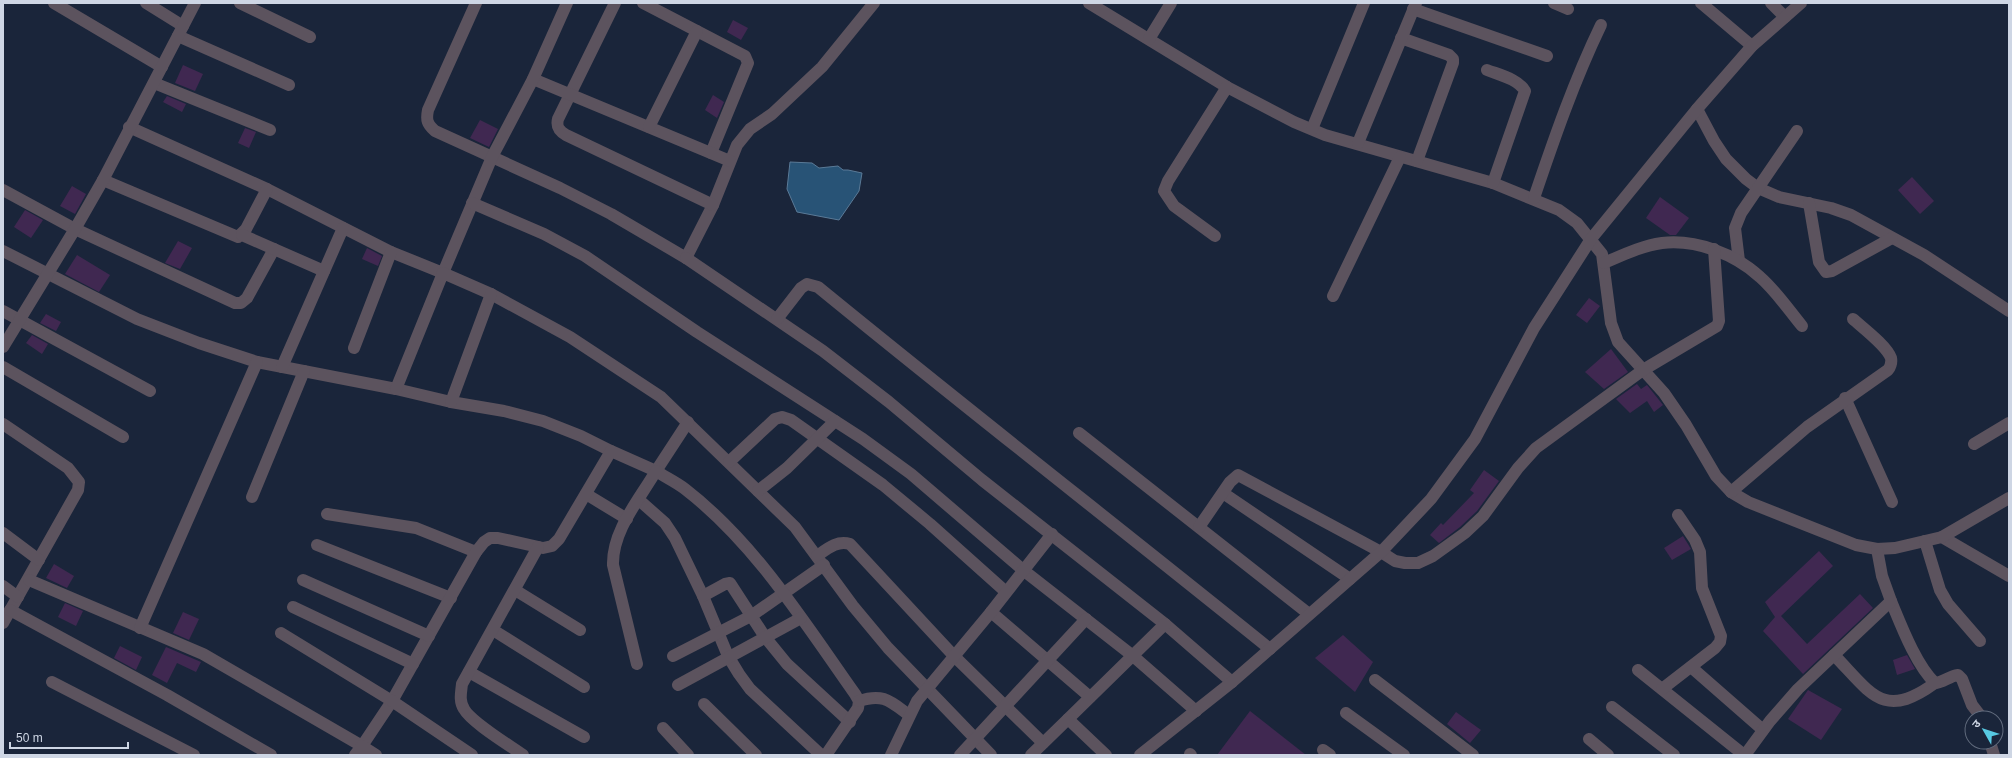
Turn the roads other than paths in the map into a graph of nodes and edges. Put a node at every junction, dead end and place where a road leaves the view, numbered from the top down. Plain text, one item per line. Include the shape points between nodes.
1 (54, 3) edge
2 (146, 3) edge
3 (195, 3) edge
4 (240, 3) edge
5 (476, 3) edge
6 (566, 3) edge
7 (616, 3) edge
8 (642, 3) edge
9 (874, 3) edge
10 (1089, 3) edge
11 (1170, 3) edge
12 (1364, 3) edge
13 (1554, 3) edge
14 (1701, 3) edge
15 (1771, 3) edge
16 (1801, 3) edge
17 (1414, 6) edge
18 (1568, 9) dead end
19 (1785, 17) junction
20 (1601, 25) dead end
21 (697, 30) junction
22 (181, 31) junction
23 (310, 37) dead end
24 (1401, 38) junction
25 (1149, 39) junction
26 (1752, 46) junction
27 (1547, 56) dead end
28 (162, 67) junction
29 (1487, 70) dead end
30 (533, 79) junction
31 (154, 83) junction
32 (289, 85) dead end
33 (1227, 88) junction
34 (570, 94) junction
35 (1697, 109) junction
36 (129, 127) junction
37 (649, 127) junction
38 (1312, 129) junction
39 (270, 130) dead end
40 (1797, 130) dead end
41 (1358, 143) junction
42 (711, 153) junction
43 (492, 157) junction
44 (1400, 157) junction
45 (730, 161) junction
46 (1417, 161) junction
47 (103, 180) junction
48 (1493, 183) junction
49 (1758, 188) junction
50 (267, 189) junction
51 (3, 190) edge
52 (1534, 198) junction
53 (472, 203) junction
54 (1809, 203) junction
55 (713, 205) junction
56 (343, 228) junction
57 (75, 229) junction
58 (242, 235) junction
59 (1215, 236) dead end
60 (1892, 238) junction
61 (274, 249) junction
62 (1714, 249) junction
63 (1598, 250) junction
64 (3, 252) edge
65 (391, 252) junction
66 (686, 258) junction
67 (1739, 261) junction
68 (324, 271) junction
69 (443, 273) junction
70 (46, 274) junction
71 (491, 294) junction
72 (1333, 296) dead end
73 (3, 311) edge
74 (2009, 311) edge
75 (1853, 318) dead end
76 (778, 319) junction
77 (20, 320) junction
78 (1802, 326) dead end
79 (3, 347) edge
80 (354, 348) dead end
81 (257, 362) junction
82 (3, 367) edge
83 (282, 367) junction
84 (1643, 370) junction
85 (304, 371) junction
86 (396, 389) junction
87 (150, 391) dead end
88 (1845, 398) junction
89 (451, 402) junction
90 (835, 421) junction
91 (688, 422) junction
92 (2009, 423) edge
93 (3, 424) edge
94 (1079, 433) dead end
95 (123, 437) dead end
96 (817, 438) junction
97 (1974, 444) dead end
98 (611, 451) junction
99 (729, 462) junction
100 (656, 471) junction
101 (758, 491) junction
102 (1730, 492) junction
103 (1223, 493) junction
104 (586, 494) junction
105 (252, 497) dead end
106 (2009, 498) edge
107 (638, 500) junction
108 (1892, 502) dead end
109 (327, 514) dead end
110 (1678, 515) dead end
111 (627, 520) junction
112 (1199, 527) junction
113 (3, 533) edge
114 (1052, 534) junction
115 (1942, 537) junction
116 (1925, 541) junction
117 (317, 545) dead end
118 (538, 547) junction
119 (1877, 549) junction
120 (476, 552) junction
121 (1388, 556) junction
122 (40, 560) junction
123 (820, 560) junction
124 (1023, 570) junction
125 (2009, 576) edge
126 (1350, 579) junction
127 (29, 580) junction
128 (303, 580) dead end
129 (3, 586) edge
130 (515, 590) junction
131 (1006, 592) junction
132 (784, 595) junction
133 (703, 596) junction
134 (18, 597) junction
135 (451, 598) junction
136 (1891, 601) junction
137 (293, 607) dead end
138 (10, 610) junction
139 (991, 612) junction
140 (1310, 614) junction
141 (751, 616) junction
142 (801, 618) junction
143 (1086, 619) junction
144 (3, 623) edge
145 (1166, 624) junction
146 (140, 628) junction
147 (493, 630) junction
148 (580, 630) dead end
149 (281, 633) dead end
150 (719, 634) junction
151 (428, 636) junction
152 (765, 637) junction
153 (1980, 641) dead end
154 (1270, 649) junction
155 (673, 656) dead end
156 (728, 656) junction
157 (954, 656) junction
158 (1132, 656) junction
159 (1834, 656) junction
160 (1047, 660) junction
161 (413, 664) junction
162 (637, 664) dead end
163 (1692, 667) junction
164 (1638, 670) dead end
165 (469, 672) junction
166 (1374, 680) dead end
167 (52, 682) dead end
168 (1232, 682) junction
169 (1935, 683) junction
170 (678, 685) dead end
171 (584, 687) dead end
172 (927, 689) junction
173 (1662, 689) junction
174 (1090, 697) junction
175 (392, 701) junction
176 (859, 701) junction
177 (704, 704) dead end
178 (1005, 706) junction
179 (1612, 707) dead end
180 (1976, 710) edge
181 (1196, 711) junction
182 (1346, 713) dead end
183 (909, 716) junction
184 (1068, 719) junction
185 (850, 722) junction
186 (662, 728) dead end
187 (1763, 730) junction
188 (584, 737) dead end
189 (975, 738) junction
190 (1589, 739) dead end
191 (1043, 743) junction
192 (359, 750) edge
193 (194, 755) edge
194 (271, 755) edge
195 (376, 755) edge
196 (472, 755) edge
197 (522, 755) edge
198 (688, 755) edge
199 (756, 755) edge
200 (821, 755) edge
201 (826, 755) edge
202 (891, 755) edge
203 (960, 755) edge
204 (991, 755) edge
205 (1031, 755) edge
206 (1106, 755) edge
207 (1140, 755) edge
208 (1404, 755) edge
209 (1473, 755) edge
210 (1608, 755) edge
211 (1674, 755) edge
212 (1744, 755) edge

1 - 28 street
2 - 22 street
3 - 22 street
4 - 23 street
5 - 43 street via 428,110 426,120 435,131
6 - 30 street
7 - 34 street
8 - 21 street
9 - 45 street via 807,82 772,114 750,129 737,145
10 - 25 street
11 - 25 street
12 - 38 street
13 - 18 street
14 - 26 street
15 - 19 street
16 - 19 street
17 - 24 street
17 - 27 street
19 - 26 street
20 - 52 street via 1564,109
21 - 37 street
21 - 42 street via 738,51 745,56 748,63
22 - 28 street
22 - 32 street
24 - 41 street
24 - 46 street via 1453,58
25 - 33 street
26 - 35 street
28 - 31 street
29 - 48 street via 1513,80 1522,85 1525,91
30 - 34 street
30 - 43 street
31 - 36 street
31 - 39 street
33 - 38 street
33 - 59 street via 1164,191 1174,206
34 - 37 street
34 - 55 street via 558,119 560,131
35 - 49 street via 1726,159
35 - 63 street
36 - 47 street
36 - 50 street
37 - 42 street
38 - 41 street
40 - 49 street
41 - 44 street
42 - 45 street
43 - 53 street
43 - 66 street via 611,214
44 - 46 street
44 - 72 street
45 - 55 street
46 - 48 street
47 - 57 street
47 - 58 street via 231,235
48 - 52 street
49 - 54 street via 1779,197
49 - 67 street via 1741,213 1735,228
50 - 56 street
50 - 58 street
51 - 57 street
52 - 63 street via 1559,210 1577,223
53 - 69 street
53 - 90 street via 544,234 585,256
54 - 60 street via 1851,215
54 - 60 street via 1819,262 1826,272
55 - 66 street
56 - 65 street
56 - 68 street
57 - 61 street via 235,303 241,303 247,298
57 - 70 street
58 - 61 street
60 - 74 street via 1924,255
61 - 68 street
62 - 63 street via 1687,243 1662,243 1636,249
62 - 67 street
62 - 84 street via 1719,320 1717,326
63 - 84 street via 1611,323 1618,342
63 - 121 street via 1534,328 1475,439
64 - 70 street
65 - 69 street
65 - 80 street
66 - 76 street
67 - 78 street via 1760,277
68 - 83 street
69 - 71 street
69 - 86 street
70 - 77 street
70 - 81 street via 137,319
71 - 89 street
71 - 91 street via 570,337 661,397
73 - 77 street
75 - 88 street via 1892,359 1888,370
76 - 114 street via 883,397 982,480
76 - 154 street via 801,288 807,284 818,287
77 - 79 street
77 - 87 street
81 - 83 street
81 - 146 street
82 - 95 street
83 - 85 street
84 - 102 street via 1664,393 1716,476
84 - 121 street via 1536,448 1483,516 1465,533 1433,556 1418,563
85 - 86 street
85 - 105 street
86 - 89 street
88 - 102 street via 1779,449
88 - 108 street
89 - 98 street via 543,421
90 - 96 street
90 - 124 street via 911,474
91 - 99 street
91 - 100 street
92 - 97 street
93 - 122 street via 68,468 79,482 78,490
94 - 112 street
96 - 99 street via 791,420 782,417 775,419
96 - 101 street via 787,468
96 - 131 street via 924,519
98 - 100 street
98 - 104 street
99 - 101 street
100 - 107 street
100 - 132 street via 683,487 709,509 740,540
101 - 123 street via 795,527
102 - 119 street via 1798,522 1856,544
103 - 112 street
103 - 121 street via 1234,478 1238,475 1244,476
103 - 126 street
104 - 111 street
104 - 118 street via 552,546
106 - 115 street
107 - 111 street
107 - 133 street via 665,523
109 - 120 street via 416,528
110 - 163 street via 1698,546 1702,588 1721,636 1715,648
111 - 162 street via 612,552
112 - 140 street
113 - 122 street
114 - 124 street
114 - 145 street
115 - 116 street
115 - 125 street
116 - 119 street
116 - 153 street via 1940,590 1948,604
117 - 135 street
118 - 120 street via 490,538
118 - 130 street
119 - 136 street via 1882,576
120 - 135 street
121 - 126 street
122 - 127 street
123 - 132 street
123 - 157 street via 838,543 850,544
123 - 172 street via 853,606
124 - 131 street
124 - 143 street
126 - 140 street
127 - 134 street
127 - 146 street
128 - 151 street
129 - 134 street
130 - 147 street
130 - 148 street
131 - 139 street
132 - 141 street
132 - 142 street
133 - 141 street via 730,583
133 - 150 street
134 - 138 street
135 - 151 street
136 - 159 street
136 - 169 street via 1911,646 1929,678
137 - 161 street
138 - 144 street
138 - 194 street
139 - 157 street
139 - 160 street
140 - 154 street
141 - 150 street
141 - 152 street
142 - 152 street
142 - 176 street
143 - 158 street
143 - 160 street
145 - 158 street
145 - 168 street
146 - 192 street via 202,654
147 - 165 street
147 - 171 street
149 - 175 street
150 - 155 street
150 - 156 street
151 - 161 street
152 - 156 street
152 - 185 street via 787,664
154 - 168 street
156 - 170 street
156 - 200 street via 750,689
157 - 172 street
157 - 178 street
158 - 174 street
158 - 181 street
159 - 169 street via 1868,690 1889,702 1905,701
159 - 187 street via 1798,689
160 - 174 street
160 - 178 street
161 - 175 street
163 - 173 street
163 - 187 street
164 - 173 street
165 - 188 street
165 - 197 street via 462,684 460,697 464,709 472,718
166 - 209 street
167 - 193 street
168 - 181 street
169 - 180 street via 1958,675
172 - 183 street
172 - 189 street
173 - 212 street
174 - 184 street
175 - 192 street
175 - 196 street
176 - 183 street via 871,697 887,699
176 - 185 street
177 - 199 street
178 - 189 street
178 - 191 street
179 - 211 street
181 - 207 street
182 - 208 street
183 - 202 street
184 - 191 street
184 - 206 street
185 - 201 street
186 - 198 street
187 - 212 street
189 - 203 street
189 - 204 street
190 - 210 street
191 - 205 street
192 - 195 street

